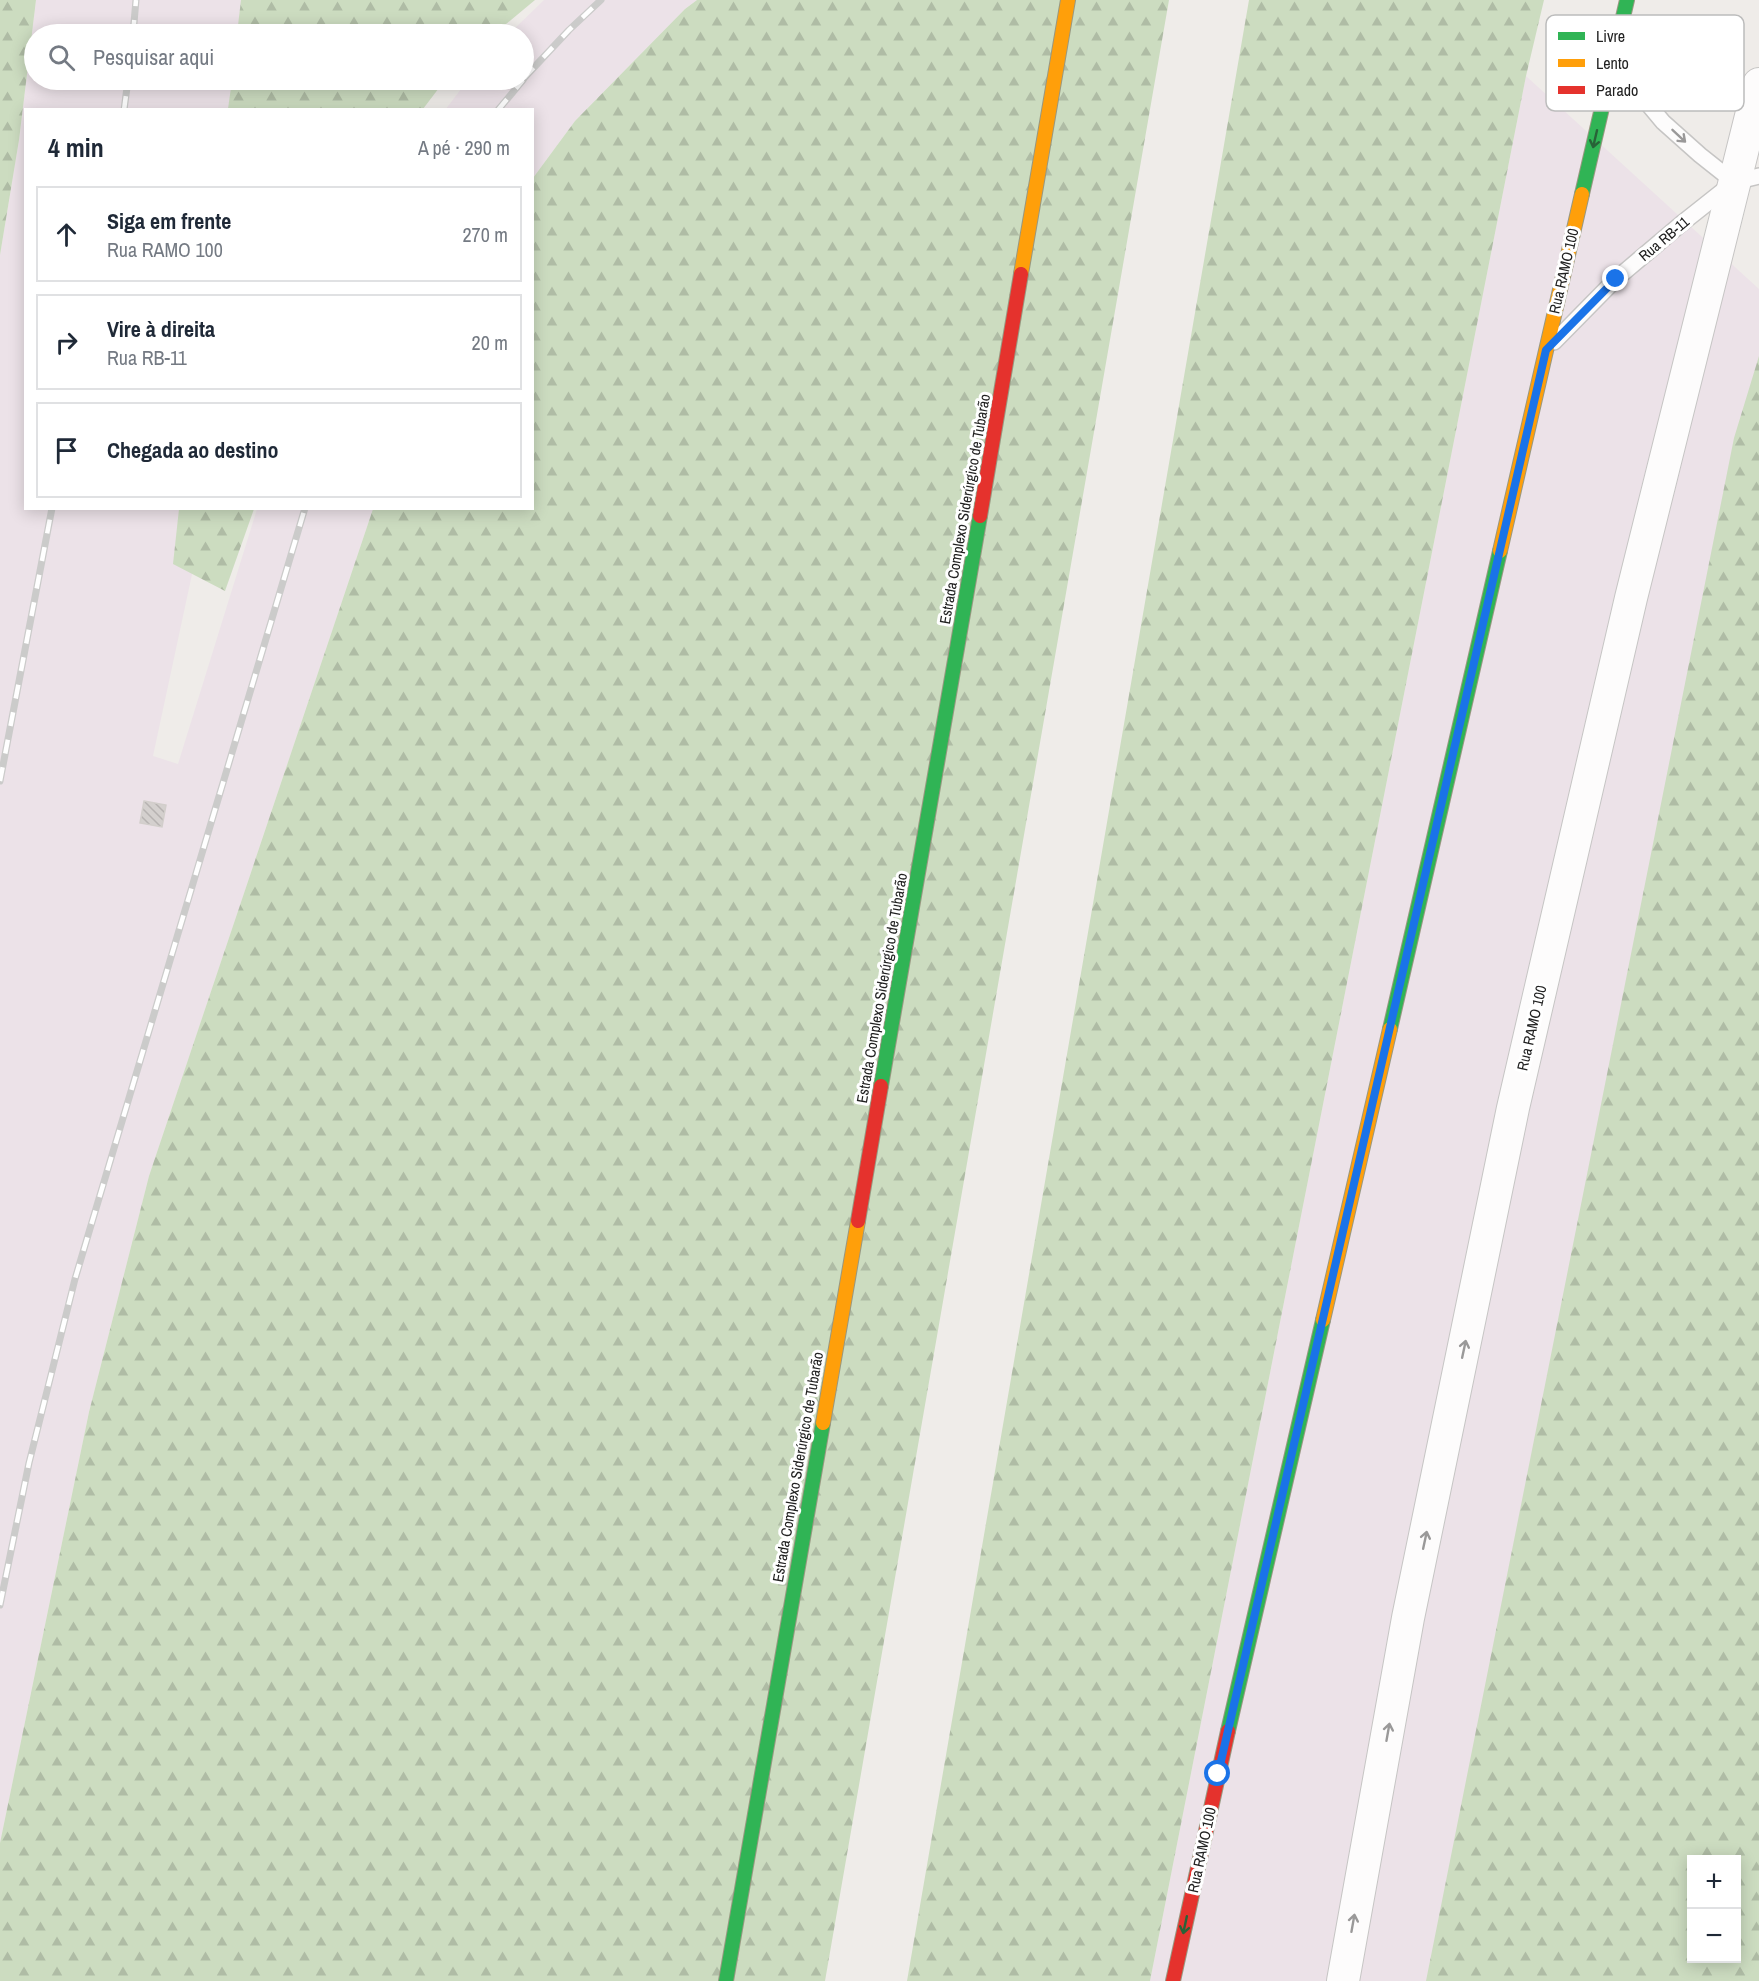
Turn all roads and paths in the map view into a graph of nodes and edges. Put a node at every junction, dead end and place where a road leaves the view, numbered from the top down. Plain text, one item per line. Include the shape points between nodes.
1 (1068, 0) edge
2 (1627, 0) edge
3 (1624, 15) edge
4 (1759, 84) edge
5 (1601, 111) edge
6 (1655, 111) edge
7 (1747, 179) edge
8 (1546, 350) junction
9 (726, 1981) edge
10 (1173, 1981) edge
11 (1343, 1981) edge

1 - 9 street, Estrada Complexo Siderúrgico de Tubarão
2 - 3 street, Rua RAMO 100
4 - 7 street, Rua RAMO 100
5 -> 8 street, Rua RAMO 100
6 -> 7 lane via 1700,155
7 - 8 lane, Rua RB-11 via 1616,279
11 -> 7 street, Rua RAMO 100 via 1408,1618 1513,1108 1631,598
8 -> 10 street, Rua RAMO 100

